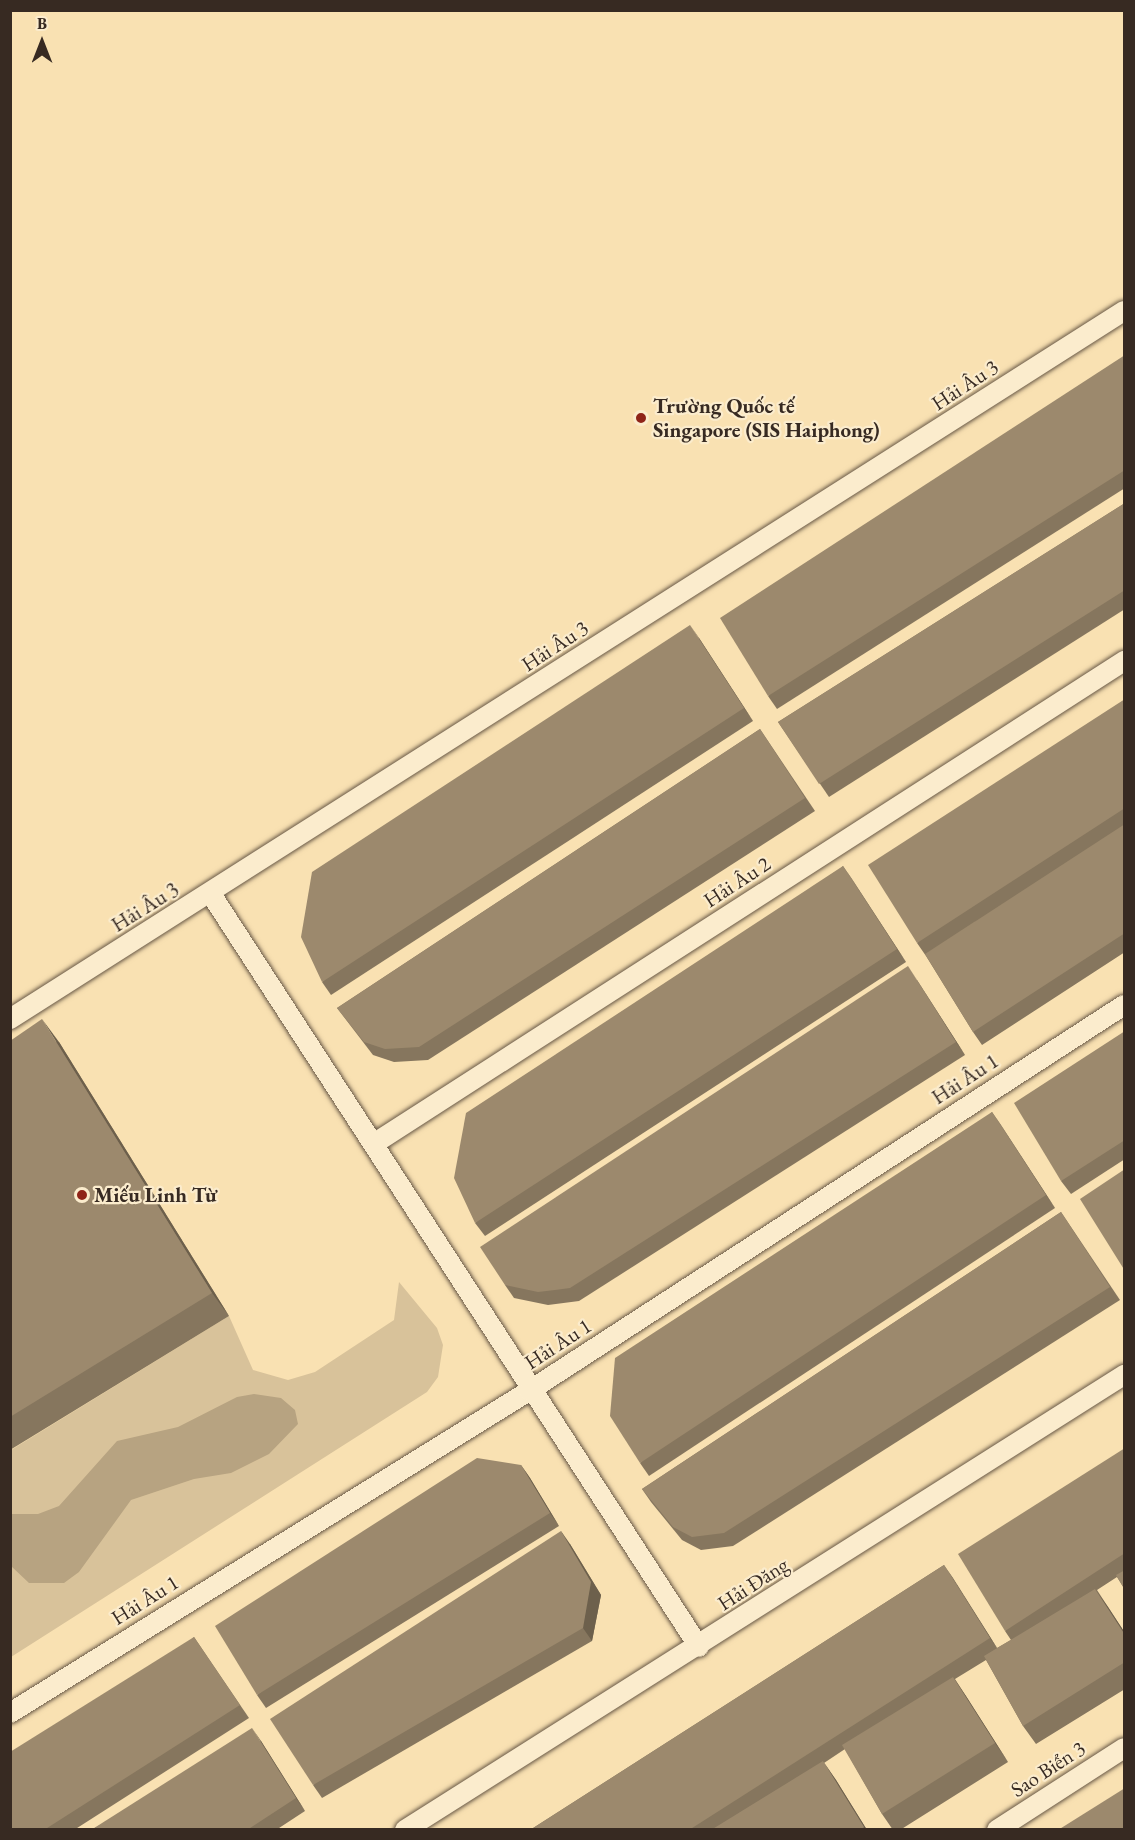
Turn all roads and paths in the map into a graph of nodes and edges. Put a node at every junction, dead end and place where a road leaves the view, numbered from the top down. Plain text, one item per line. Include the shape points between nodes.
1 (1125, 311) edge
2 (1125, 661) edge
3 (211, 894) junction
4 (1125, 1005) edge
5 (10, 1019) edge
6 (375, 1143) junction
7 (1125, 1375) edge
8 (529, 1391) junction
9 (699, 1647) junction
10 (10, 1713) edge
11 (1125, 1748) edge
12 (405, 1830) edge
13 (997, 1830) edge

1 - 3 lane, Hải Âu 3
2 - 6 lane, Hải Âu 2
3 - 5 lane, Hải Âu 3
3 - 6 lane
4 - 8 lane, Hải Âu 1
6 - 8 lane
7 - 9 lane, Hải Đăng
8 - 9 lane
8 - 10 lane, Hải Âu 1
9 - 12 lane, Hải Đăng
11 - 13 lane, Sao Biển 3

